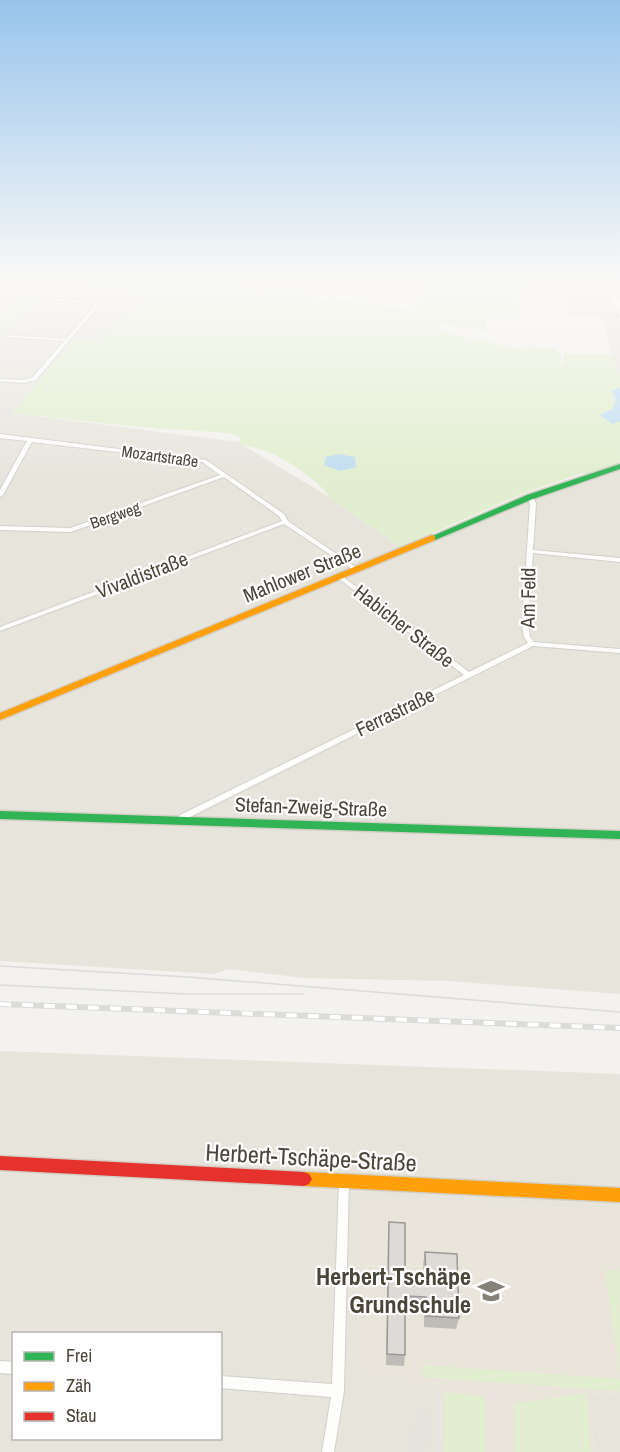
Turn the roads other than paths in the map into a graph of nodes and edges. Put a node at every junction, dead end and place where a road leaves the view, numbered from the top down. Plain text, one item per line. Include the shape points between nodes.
1 (60, 348) edge
2 (0, 380) edge
3 (0, 435) edge
4 (30, 440) junction
5 (620, 466) edge
6 (225, 475) junction
7 (0, 495) edge
8 (530, 497) junction
9 (285, 522) junction
10 (0, 528) edge
11 (529, 551) junction
12 (620, 560) edge
13 (357, 570) junction
14 (340, 577) junction
15 (0, 629) edge
16 (532, 644) junction
17 (620, 651) edge
18 (468, 675) junction
19 (0, 717) edge
20 (0, 815) edge
21 (180, 821) junction
22 (620, 835) edge
23 (0, 1162) edge
24 (344, 1180) junction
25 (620, 1195) edge
26 (222, 1383) edge
27 (338, 1391) junction
28 (328, 1452) edge

1 - 2 street via 34,379
3 - 4 street, Mozartstraße
4 - 6 street, Mozartstraße via 188,457 204,461
4 - 7 street
5 - 8 street, Mahlower Straße
6 - 9 street, Mozartstraße via 282,515
6 - 10 street, Bergweg via 71,530
8 - 11 street, Am Feld
8 - 13 street, Mahlower Straße
9 - 13 street, Mozartstraße
9 - 15 street, Vivaldistraße
11 - 12 street, Am Feld
11 - 16 street, Am Feld via 525,625
13 - 14 street, Mahlower Straße
14 - 18 street, Habicher Straße
14 - 19 street, Mahlower Straße
16 - 17 street, Ferrastraße
16 - 18 street, Ferrastraße
18 - 21 street, Ferrastraße
20 - 21 street, Stefan-Zweig-Straße
21 - 22 street, Stefan-Zweig-Straße
23 - 24 street, Herbert-Tschäpe-Straße
24 - 25 street, Herbert-Tschäpe-Straße
24 - 27 street
26 - 27 street
27 - 28 street

